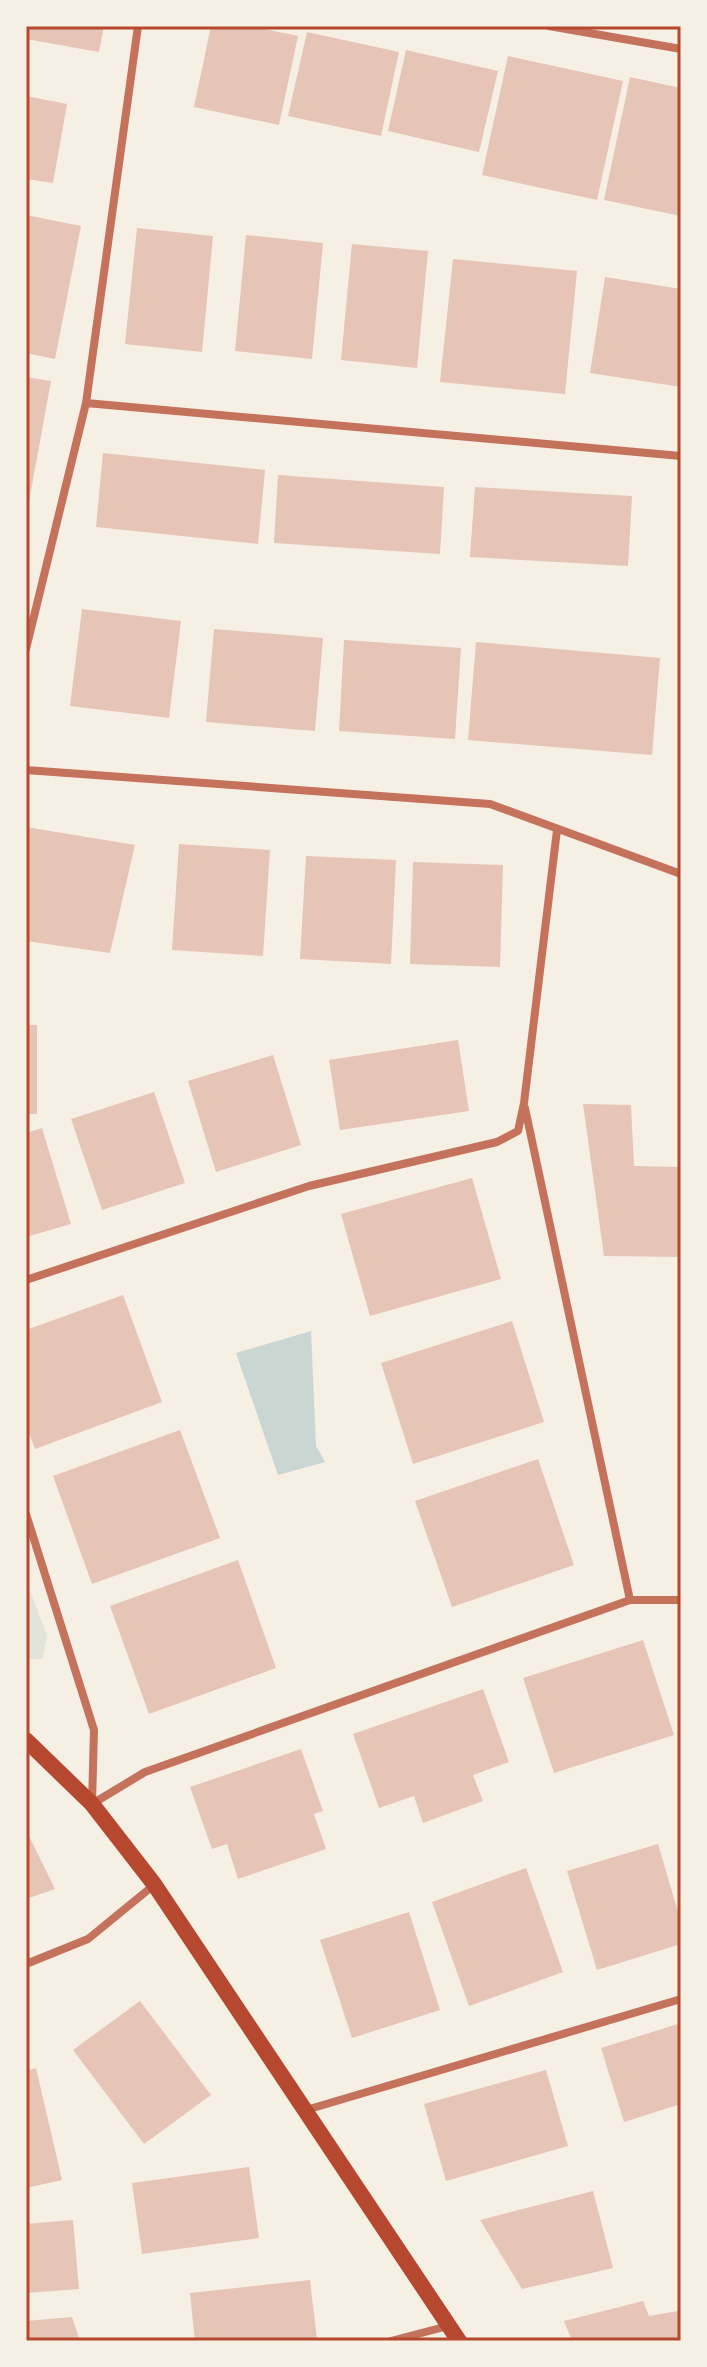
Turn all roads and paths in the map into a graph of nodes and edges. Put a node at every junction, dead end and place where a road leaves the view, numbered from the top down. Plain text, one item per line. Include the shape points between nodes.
1 (138, 26) edge
2 (549, 26) edge
3 (681, 49) edge
4 (86, 403) junction
5 (681, 456) edge
6 (26, 649) edge
7 (26, 770) edge
8 (557, 830) junction
9 (681, 874) edge
10 (524, 1103) junction
11 (26, 1280) edge
12 (26, 1514) edge
13 (630, 1600) junction
14 (681, 1600) edge
15 (26, 1740) edge
16 (92, 1804) junction
17 (154, 1884) junction
18 (26, 1964) edge
19 (681, 1999) edge
20 (306, 2110) junction
21 (448, 2326) junction
22 (391, 2341) edge
23 (459, 2341) edge

1 - 4 street
2 - 3 street
4 - 5 street
4 - 6 street
7 - 8 street via 490,804
8 - 9 street
8 - 10 street
10 - 11 street via 518,1131 497,1142 309,1186
10 - 13 street
12 - 16 street via 94,1730
13 - 14 street
13 - 16 street via 145,1772
15 - 16 main road
16 - 17 main road
17 - 18 street via 88,1939
17 - 20 main road
19 - 20 street
20 - 21 main road
21 - 22 street
21 - 23 main road

